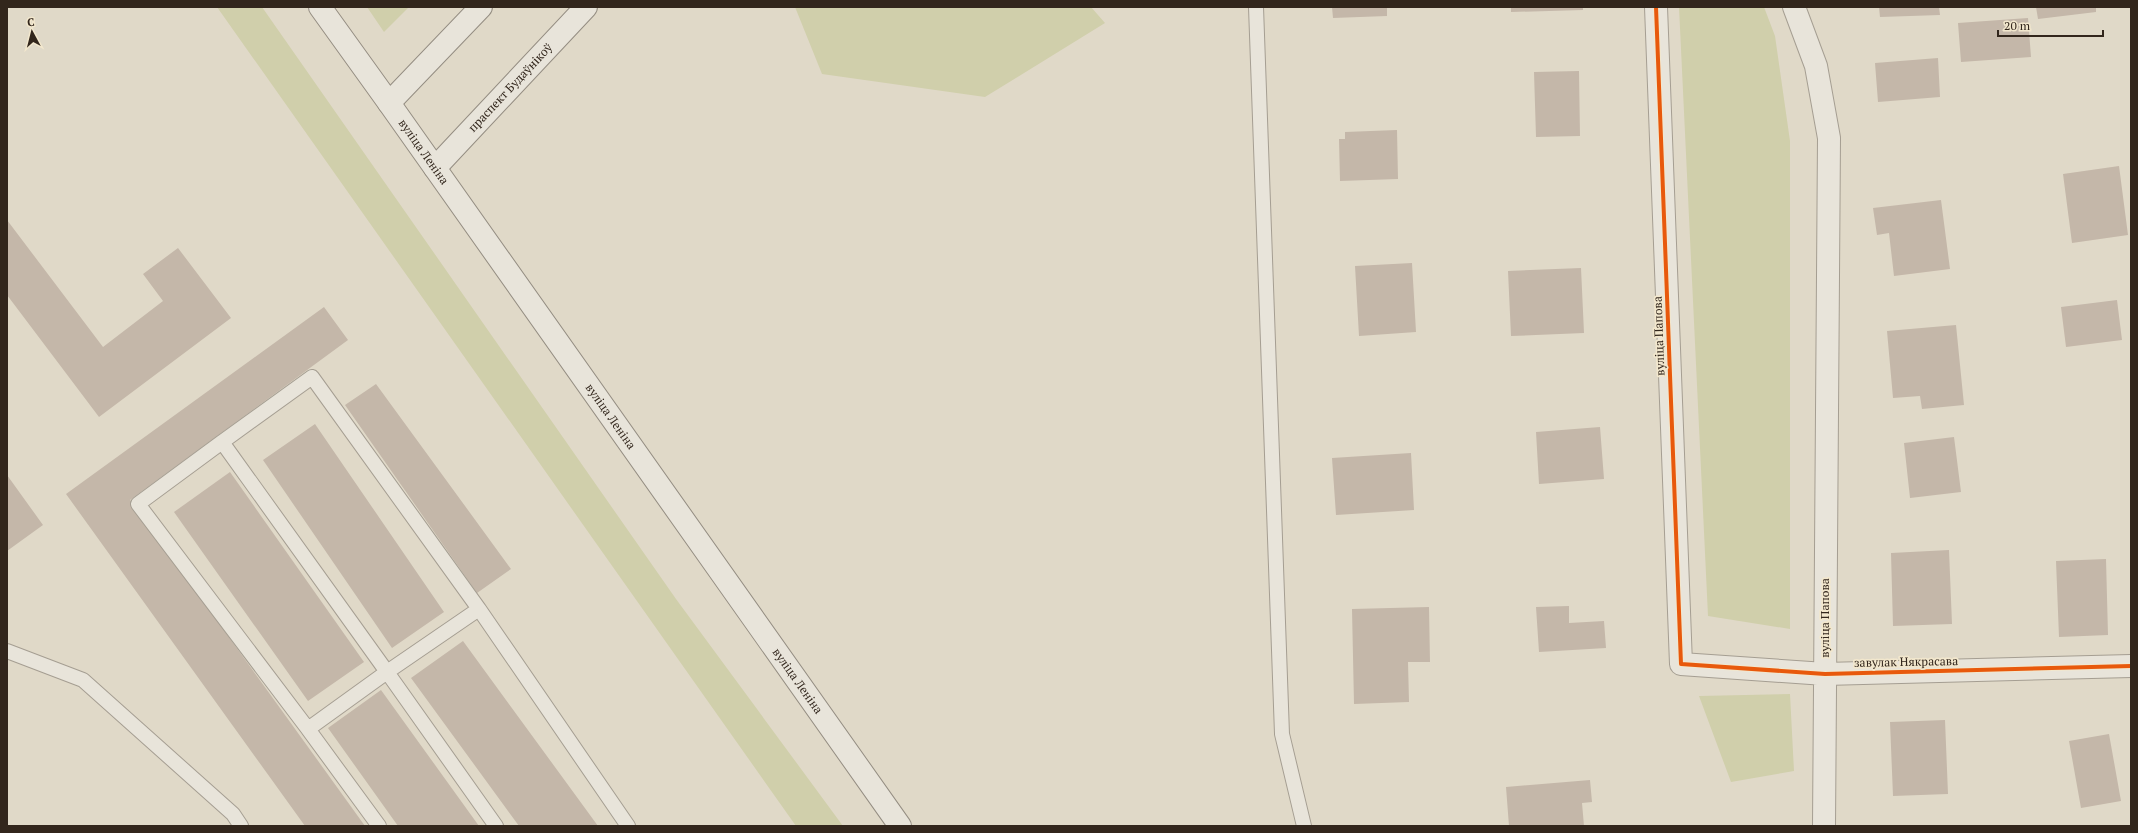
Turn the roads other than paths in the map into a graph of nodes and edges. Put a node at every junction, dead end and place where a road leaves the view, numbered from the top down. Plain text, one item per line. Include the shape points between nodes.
1 (320, 7) edge
2 (482, 7) edge
3 (586, 7) edge
4 (1256, 7) edge
5 (1656, 7) edge
6 (1794, 7) edge
7 (390, 103) junction
8 (435, 168) junction
9 (222, 442) junction
10 (479, 609) junction
11 (7, 651) edge
12 (1681, 664) joint
13 (2131, 666) edge
14 (388, 672) junction
15 (1825, 674) junction
16 (308, 729) junction
17 (241, 826) edge
18 (379, 826) edge
19 (496, 826) edge
20 (628, 826) edge
21 (900, 826) edge
22 (1304, 826) edge
23 (1824, 826) edge

1 - 7 street, вуліца Леніна
2 - 7 street
3 - 8 street, праспект Будаўнікоў
4 - 22 lane via 1282,734
5 - 12 street, вуліца Папова
6 - 15 street, вуліца Папова via 1816,66 1829,138
7 - 8 street, вуліца Леніна
8 - 21 street, вуліца Леніна
9 - 10 lane via 312,377
9 - 14 lane
9 - 16 lane via 138,504
10 - 14 lane
10 - 20 lane
11 - 17 lane via 83,680 233,814
12 - 15 street, завулак Някрасава
13 - 15 street, завулак Някрасава
14 - 16 lane
14 - 19 lane
15 - 23 street, вуліца Папова
16 - 18 lane

